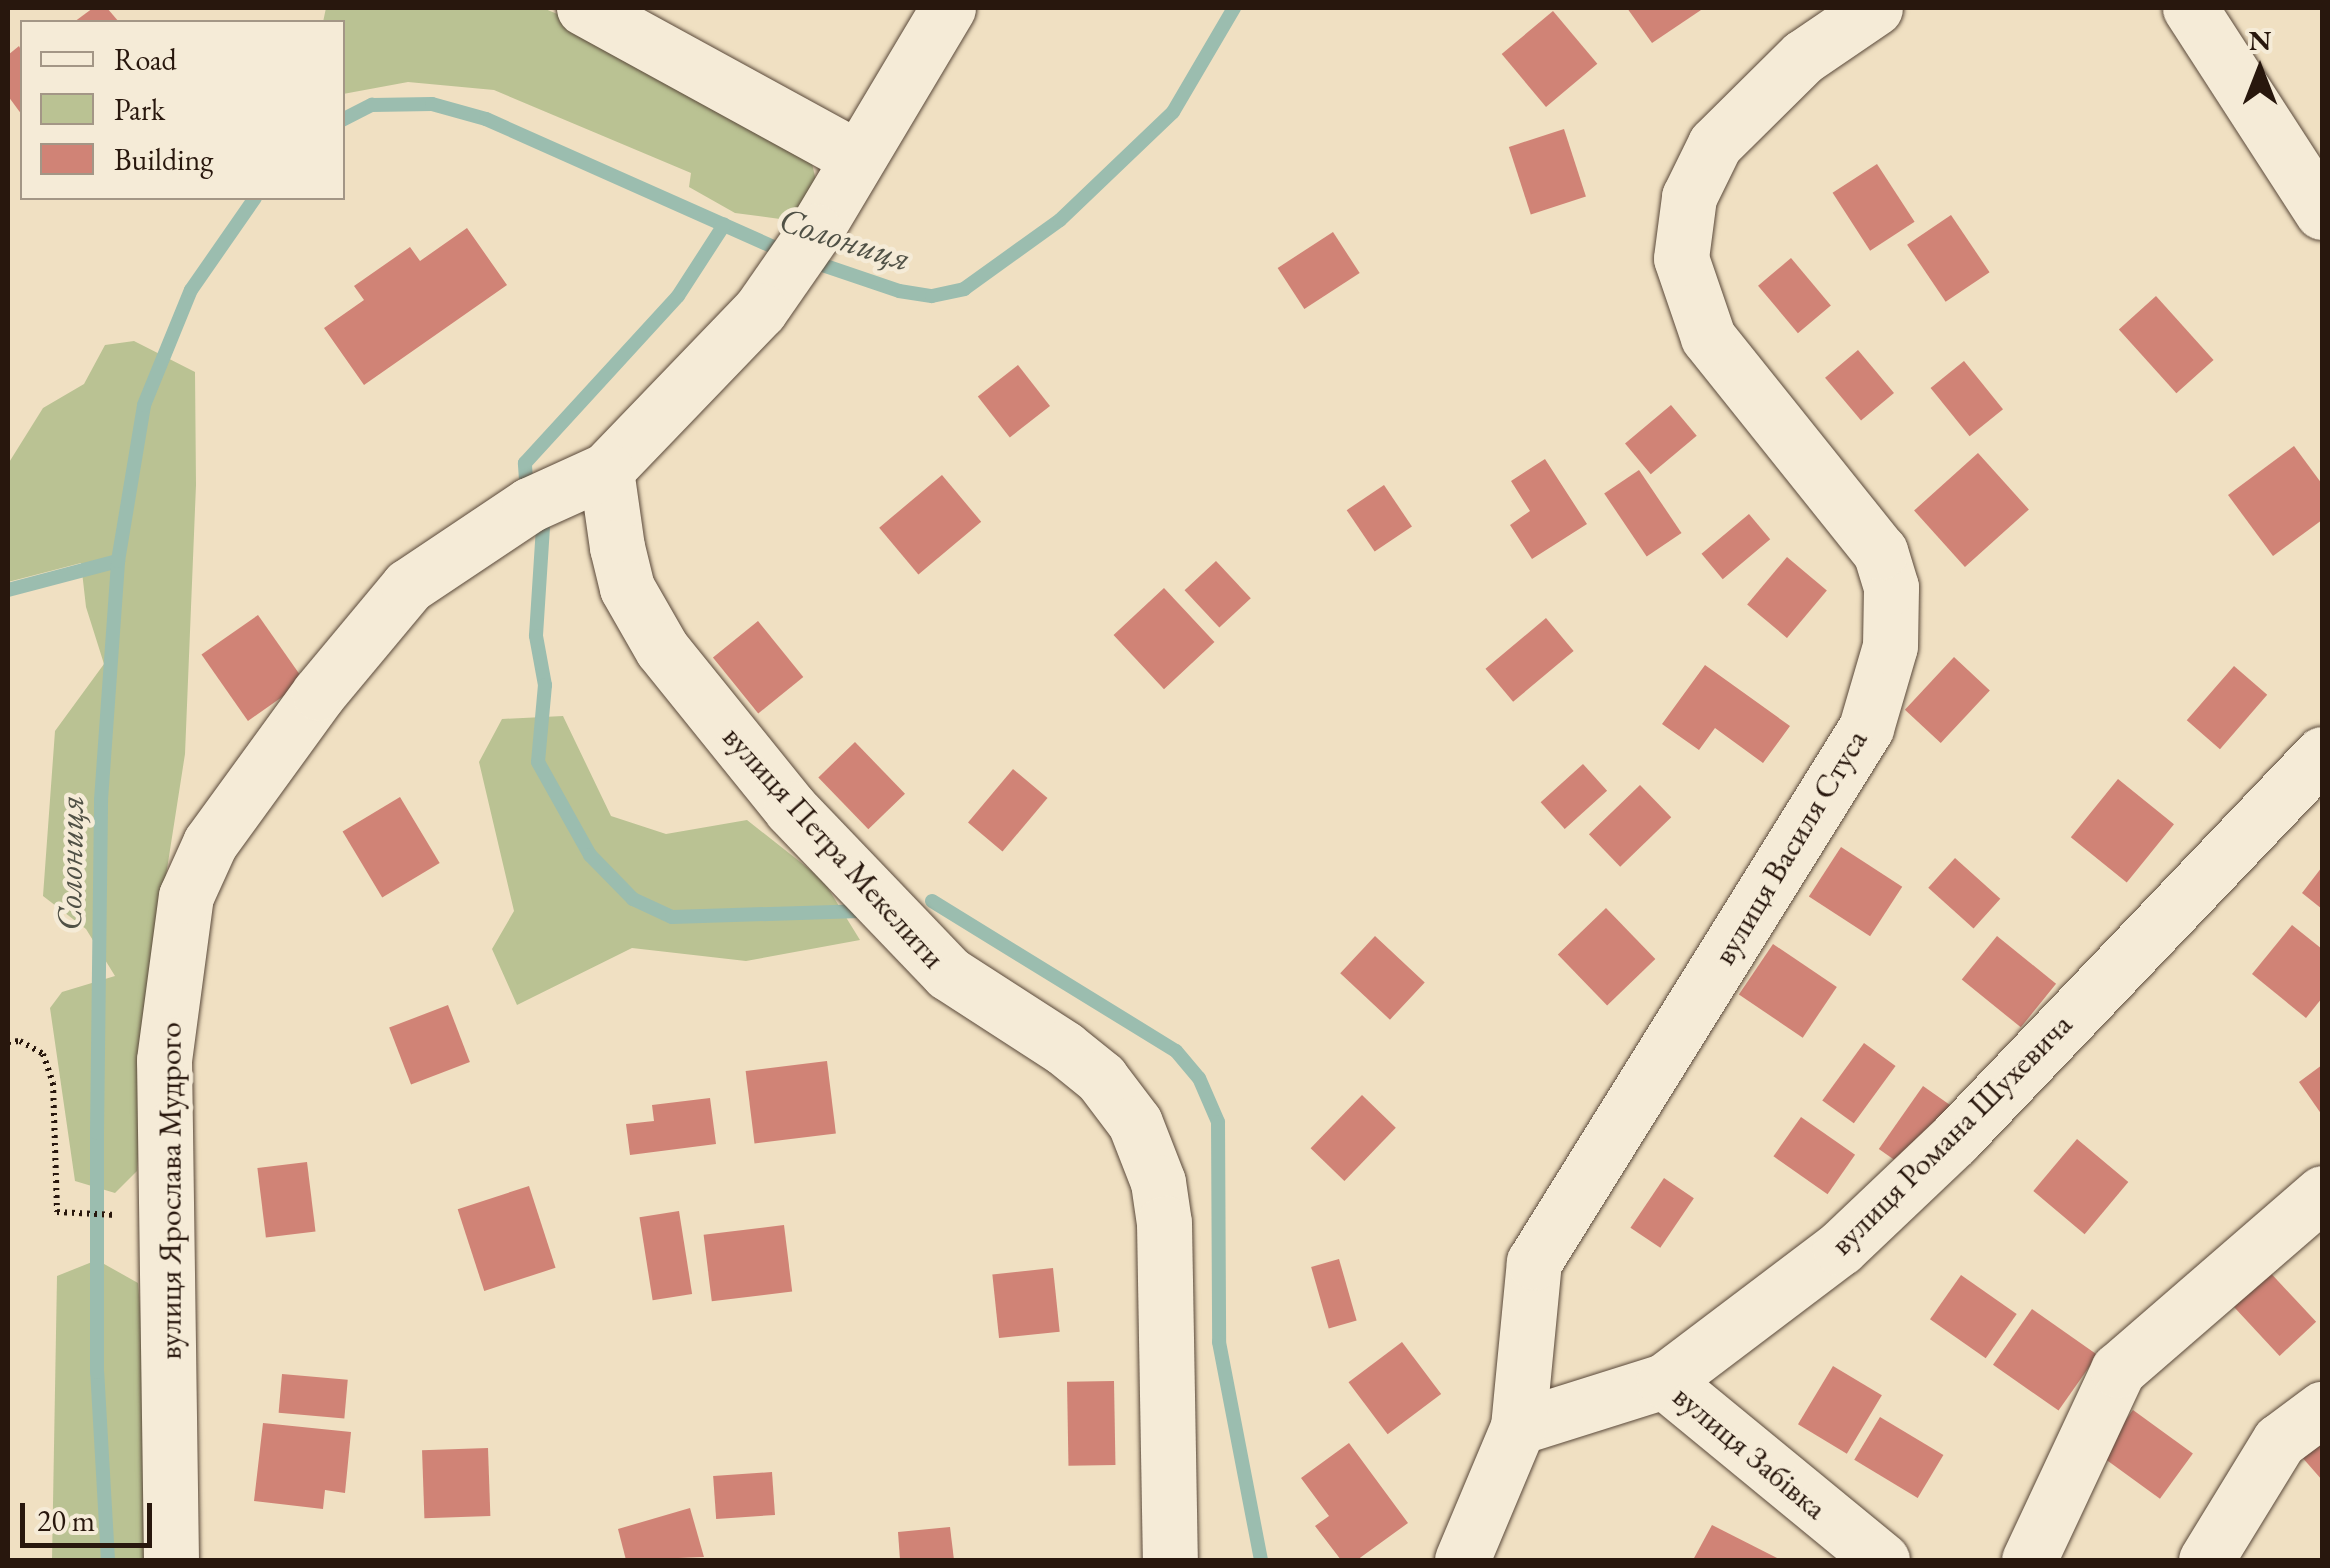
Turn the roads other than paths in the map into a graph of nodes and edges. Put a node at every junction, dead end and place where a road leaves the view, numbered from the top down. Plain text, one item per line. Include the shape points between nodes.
1 (584, 8) edge
2 (948, 8) edge
3 (1876, 8) edge
4 (2190, 8) edge
5 (856, 157) junction
6 (2322, 212) edge
7 (606, 470) junction
8 (2322, 754) edge
9 (2322, 1193) edge
10 (1664, 1381) junction
11 (2322, 1410) edge
12 (1518, 1426) junction
13 (170, 1560) edge
14 (1170, 1560) edge
15 (1462, 1560) edge
16 (1882, 1560) edge
17 (2029, 1560) edge
18 (2206, 1560) edge

1 - 5 street
2 - 5 street
3 - 12 street, вулиця Василя Стуса via 1803,57 1716,144 1689,198 1681,258 1708,337 1880,552 1891,587 1890,646 1866,728 1534,1262
4 - 6 street
5 - 7 street via 760,310
7 - 13 street, вулиця Ярослава Мудрого via 529,505 408,586 319,692 210,843 186,896 164,1060
7 - 14 street, вулиця Петра Мекелити via 627,588 662,649 708,708 919,946 984,1000 1101,1078 1134,1123 1158,1182 1164,1223
8 - 10 street, вулиця Романа Шухевича via 1954,1140 1840,1248
9 - 17 street via 2118,1370
10 - 12 street, вулиця Романа Шухевича
10 - 16 street, вулиця Забівка
11 - 18 street via 2280,1441
12 - 15 street

